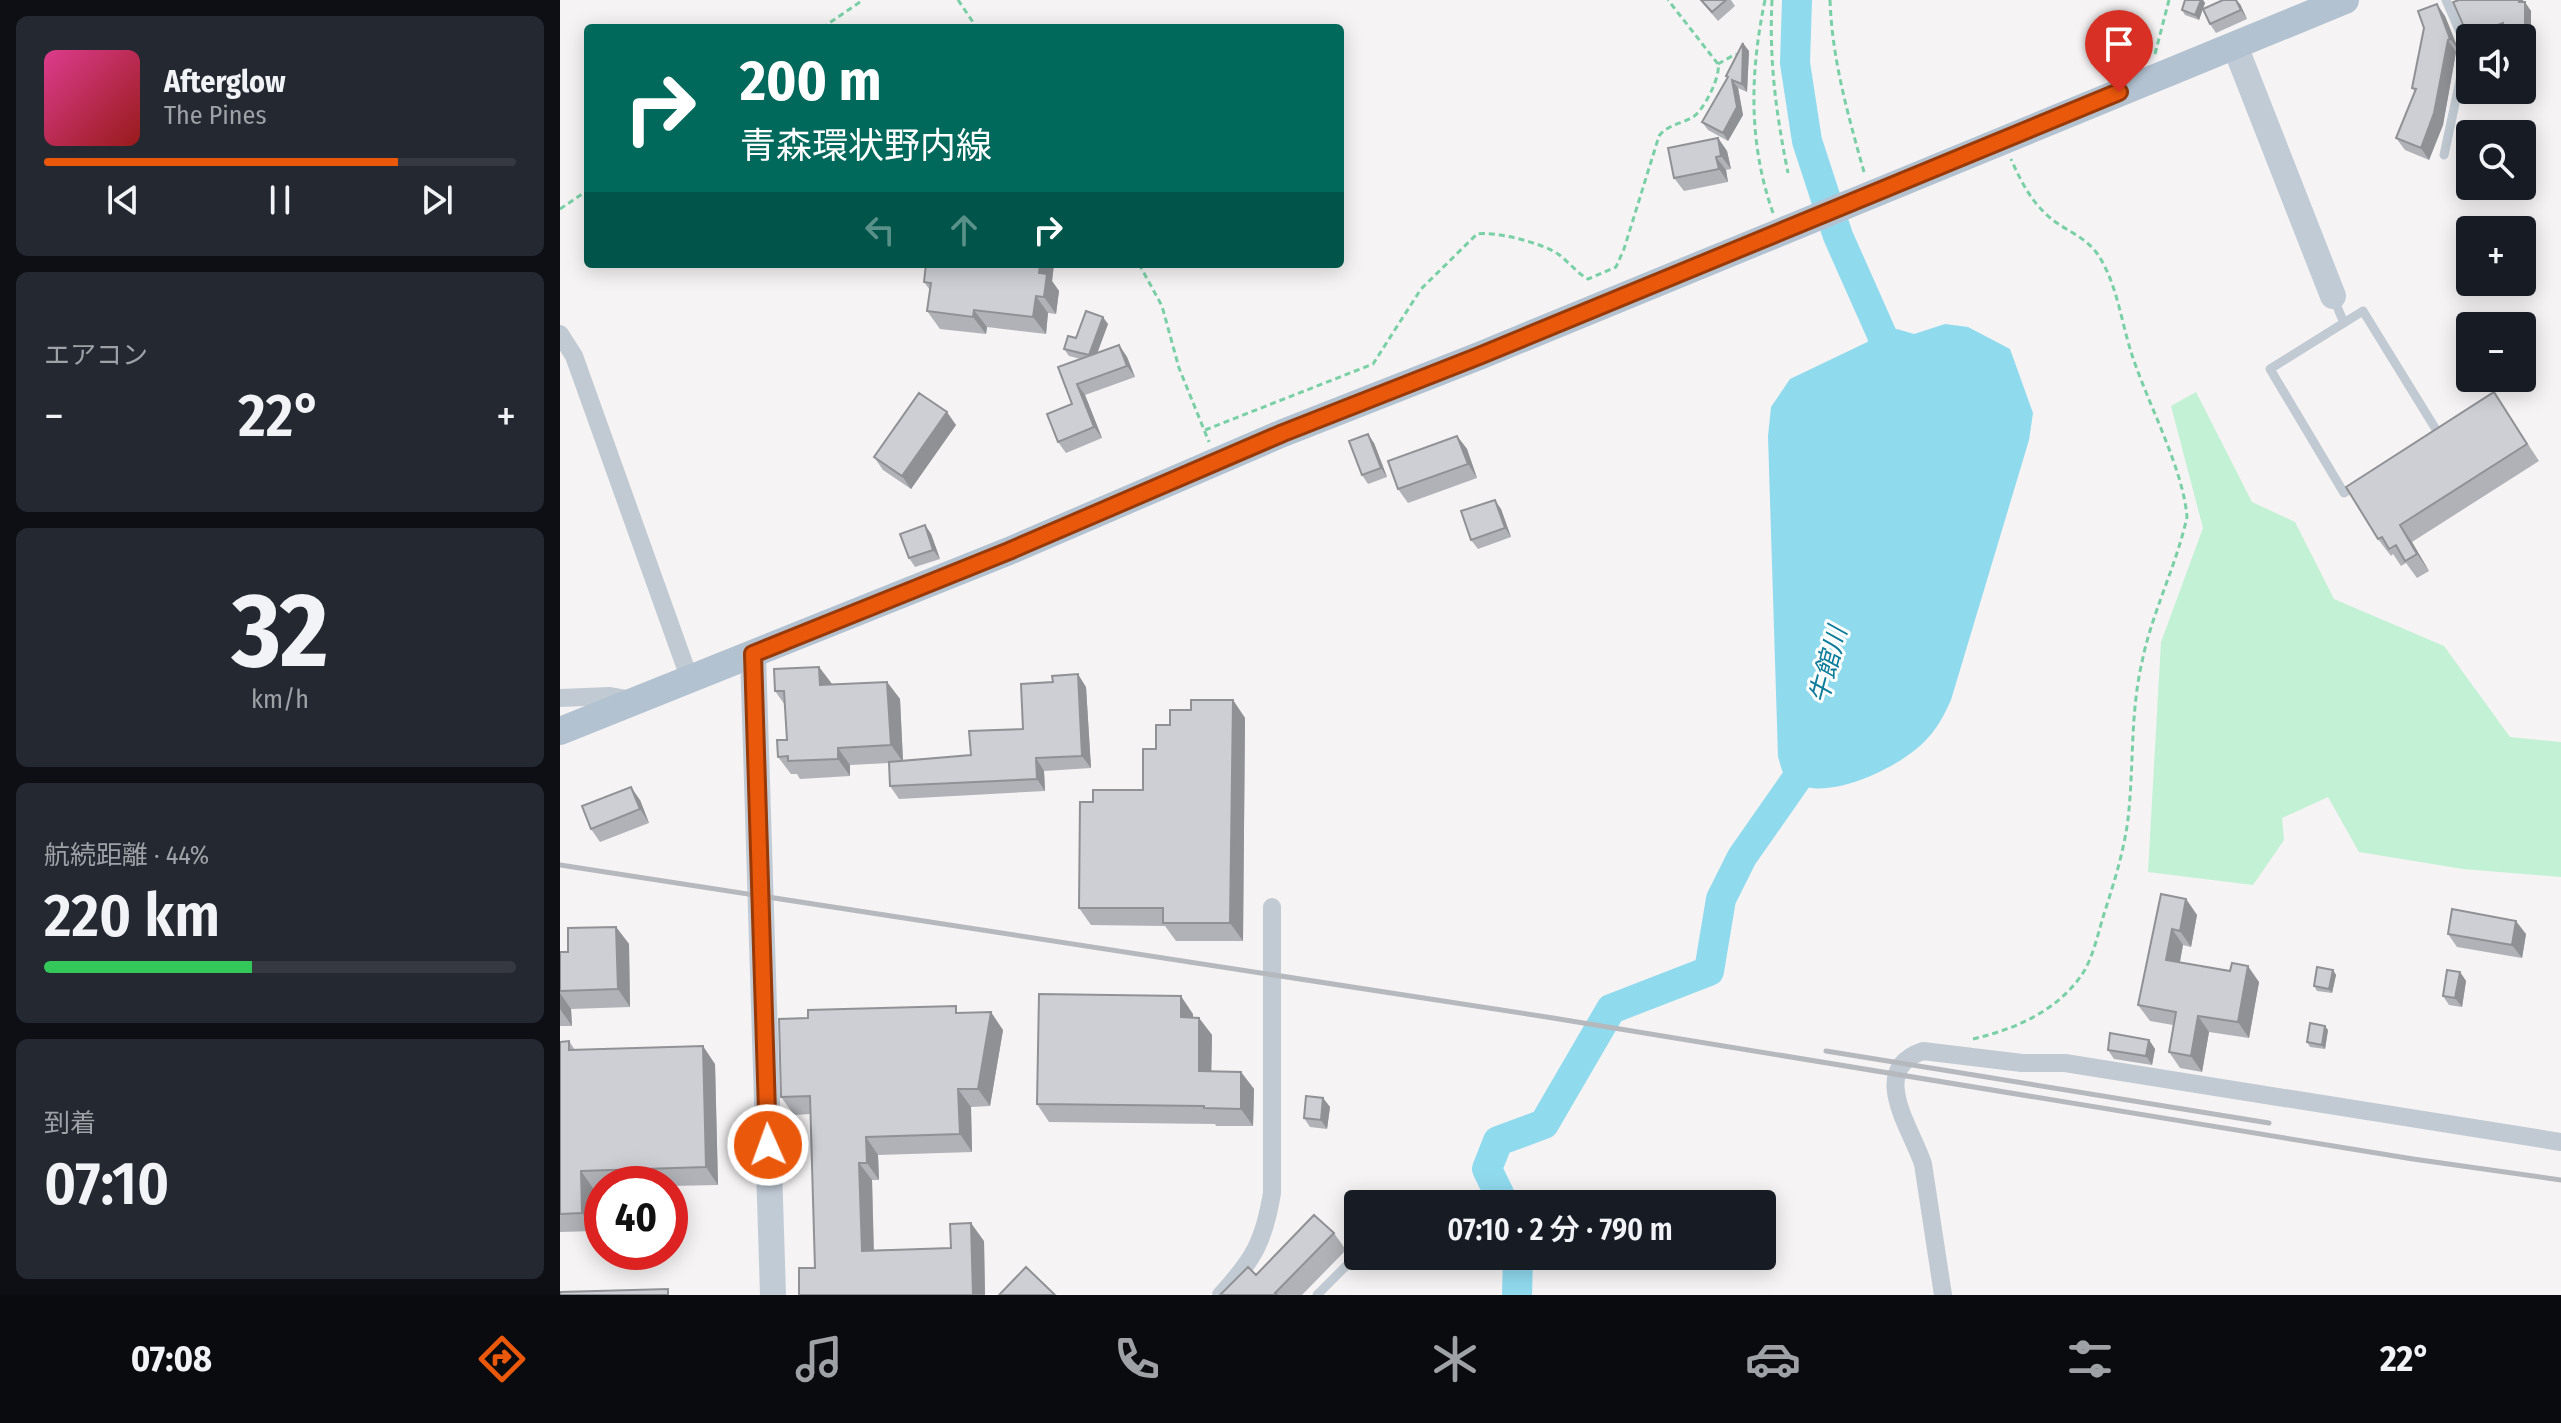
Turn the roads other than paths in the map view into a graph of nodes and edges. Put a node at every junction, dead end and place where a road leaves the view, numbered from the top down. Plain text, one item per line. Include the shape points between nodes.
1 (2345, 0) edge
2 (2446, 0) edge
3 (2235, 46) junction
4 (2444, 155) dead end
5 (2333, 296) joint
6 (2344, 323) junction
7 (560, 334) edge
8 (753, 654) junction
9 (690, 680) junction
10 (560, 698) edge
11 (637, 701) junction
12 (560, 731) edge
13 (1272, 907) dead end
14 (2561, 1142) edge
15 (1344, 1268) edge
16 (773, 1295) edge
17 (1221, 1295) edge
18 (1317, 1295) edge
19 (1943, 1295) edge

1 - 3 main road
2 - 4 lane via 2467,48
3 - 5 street
3 - 8 main road
5 - 6 lane
6 - 6 lane via 2363,311 2440,436 2344,493 2270,369
7 - 9 street via 574,356
8 - 9 main road
8 - 16 street
9 - 11 main road
10 - 11 street
11 - 12 main road
13 - 17 street via 1272,1193 1267,1227 1256,1251
14 - 19 street via 2065,1063 1923,1051 1908,1056 1895,1086 1897,1106 1923,1164
15 - 18 lane

